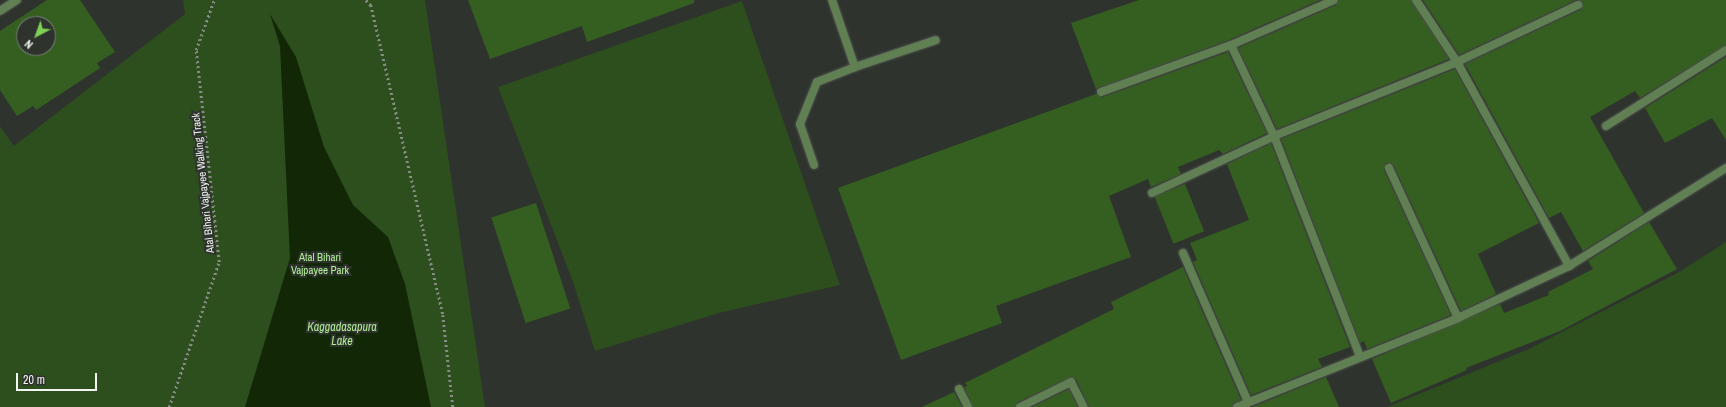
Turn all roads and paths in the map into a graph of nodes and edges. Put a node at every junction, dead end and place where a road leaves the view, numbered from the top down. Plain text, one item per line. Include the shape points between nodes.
1 (17, 0) edge
2 (214, 0) edge
3 (366, 0) edge
4 (832, 0) edge
5 (1334, 0) edge
6 (1416, 0) edge
7 (1578, 5) dead end
8 (0, 11) edge
9 (936, 40) dead end
10 (1230, 45) junction
11 (1726, 50) edge
12 (1457, 62) junction
13 (855, 67) junction
14 (1101, 92) dead end
15 (1606, 126) dead end
16 (1274, 136) junction
17 (814, 165) dead end
18 (1389, 168) dead end
19 (1726, 168) edge
20 (1152, 193) dead end
21 (1183, 253) dead end
22 (1569, 266) junction
23 (1458, 318) junction
24 (1360, 357) junction
25 (959, 389) dead end
26 (1248, 402) junction
27 (168, 407) edge
28 (453, 407) edge
29 (968, 407) edge
30 (1020, 407) edge
31 (1084, 407) edge
32 (1237, 407) edge

1 - 8 street
2 - 27 path, Atal Bihari Vajpayee Walking Track via 196,50 219,262
3 - 28 path via 371,5 443,315
4 - 13 street
5 - 10 street
6 - 12 street
7 - 12 street
9 - 13 street
10 - 14 street
10 - 16 street
11 - 15 street
12 - 16 street
12 - 22 street
13 - 17 street via 817,82 800,124
16 - 20 street
16 - 24 street
18 - 23 street
19 - 22 street
21 - 26 street
22 - 23 street
23 - 24 street
24 - 26 street
25 - 29 street
26 - 32 street
30 - 31 street via 1071,382

